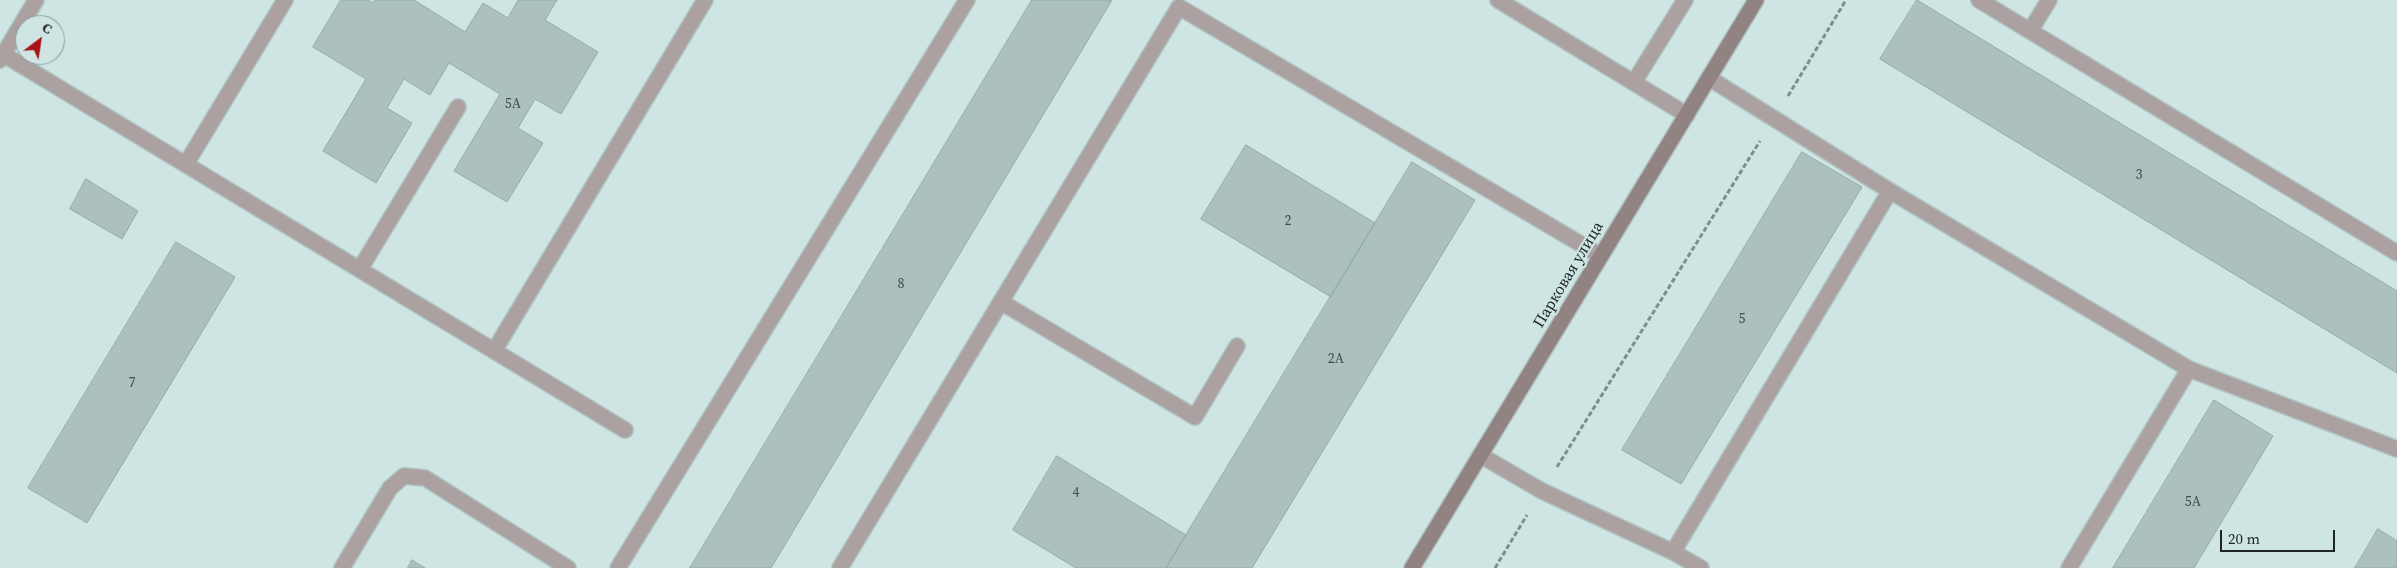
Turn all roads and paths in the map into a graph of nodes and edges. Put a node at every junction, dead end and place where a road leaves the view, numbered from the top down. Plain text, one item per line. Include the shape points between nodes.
1 (36, 0) edge
2 (286, 0) edge
3 (705, 0) edge
4 (967, 0) edge
5 (1498, 0) edge
6 (1685, 0) edge
7 (1756, 0) edge
8 (1846, 0) edge
9 (1979, 0) edge
10 (2049, 0) edge
11 (2030, 30) junction
12 (2, 57) edge
13 (1709, 78) junction
14 (1634, 82) junction
15 (458, 107) dead end
16 (1687, 115) junction
17 (1774, 118) junction
18 (186, 164) junction
19 (1890, 191) junction
20 (2397, 253) edge
21 (1601, 256) junction
22 (360, 269) junction
23 (1001, 302) junction
24 (1237, 346) dead end
25 (494, 351) junction
26 (2189, 369) junction
27 (625, 430) dead end
28 (2397, 449) edge
29 (1480, 455) junction
30 (1542, 491) junction
31 (1673, 552) junction
32 (342, 568) edge
33 (568, 568) edge
34 (618, 568) edge
35 (840, 568) edge
36 (1412, 568) edge
37 (1495, 568) edge
38 (1701, 568) edge
39 (2069, 568) edge

1 - 12 lane
2 - 18 lane
3 - 25 lane
4 - 34 lane
5 - 14 lane
6 - 14 lane
7 - 13 main road, Парковая улица
8 - 17 path
9 - 11 lane
10 - 11 lane
11 - 20 lane
12 - 18 lane
13 - 16 main road, Парковая улица
13 - 17 lane
14 - 16 lane
15 - 22 lane
16 - 21 main road, Парковая улица
17 - 19 lane
17 - 30 path
18 - 22 lane
19 - 26 lane
19 - 31 lane
21 - 23 lane via 1179,7
21 - 29 main road, Парковая улица
22 - 25 lane
23 - 24 lane via 1195,417
23 - 35 lane
25 - 27 lane
26 - 28 lane
26 - 39 lane
29 - 30 lane
29 - 36 main road, Парковая улица
30 - 31 lane
30 - 37 path
31 - 38 lane
32 - 33 lane via 390,488 404,476 425,478

